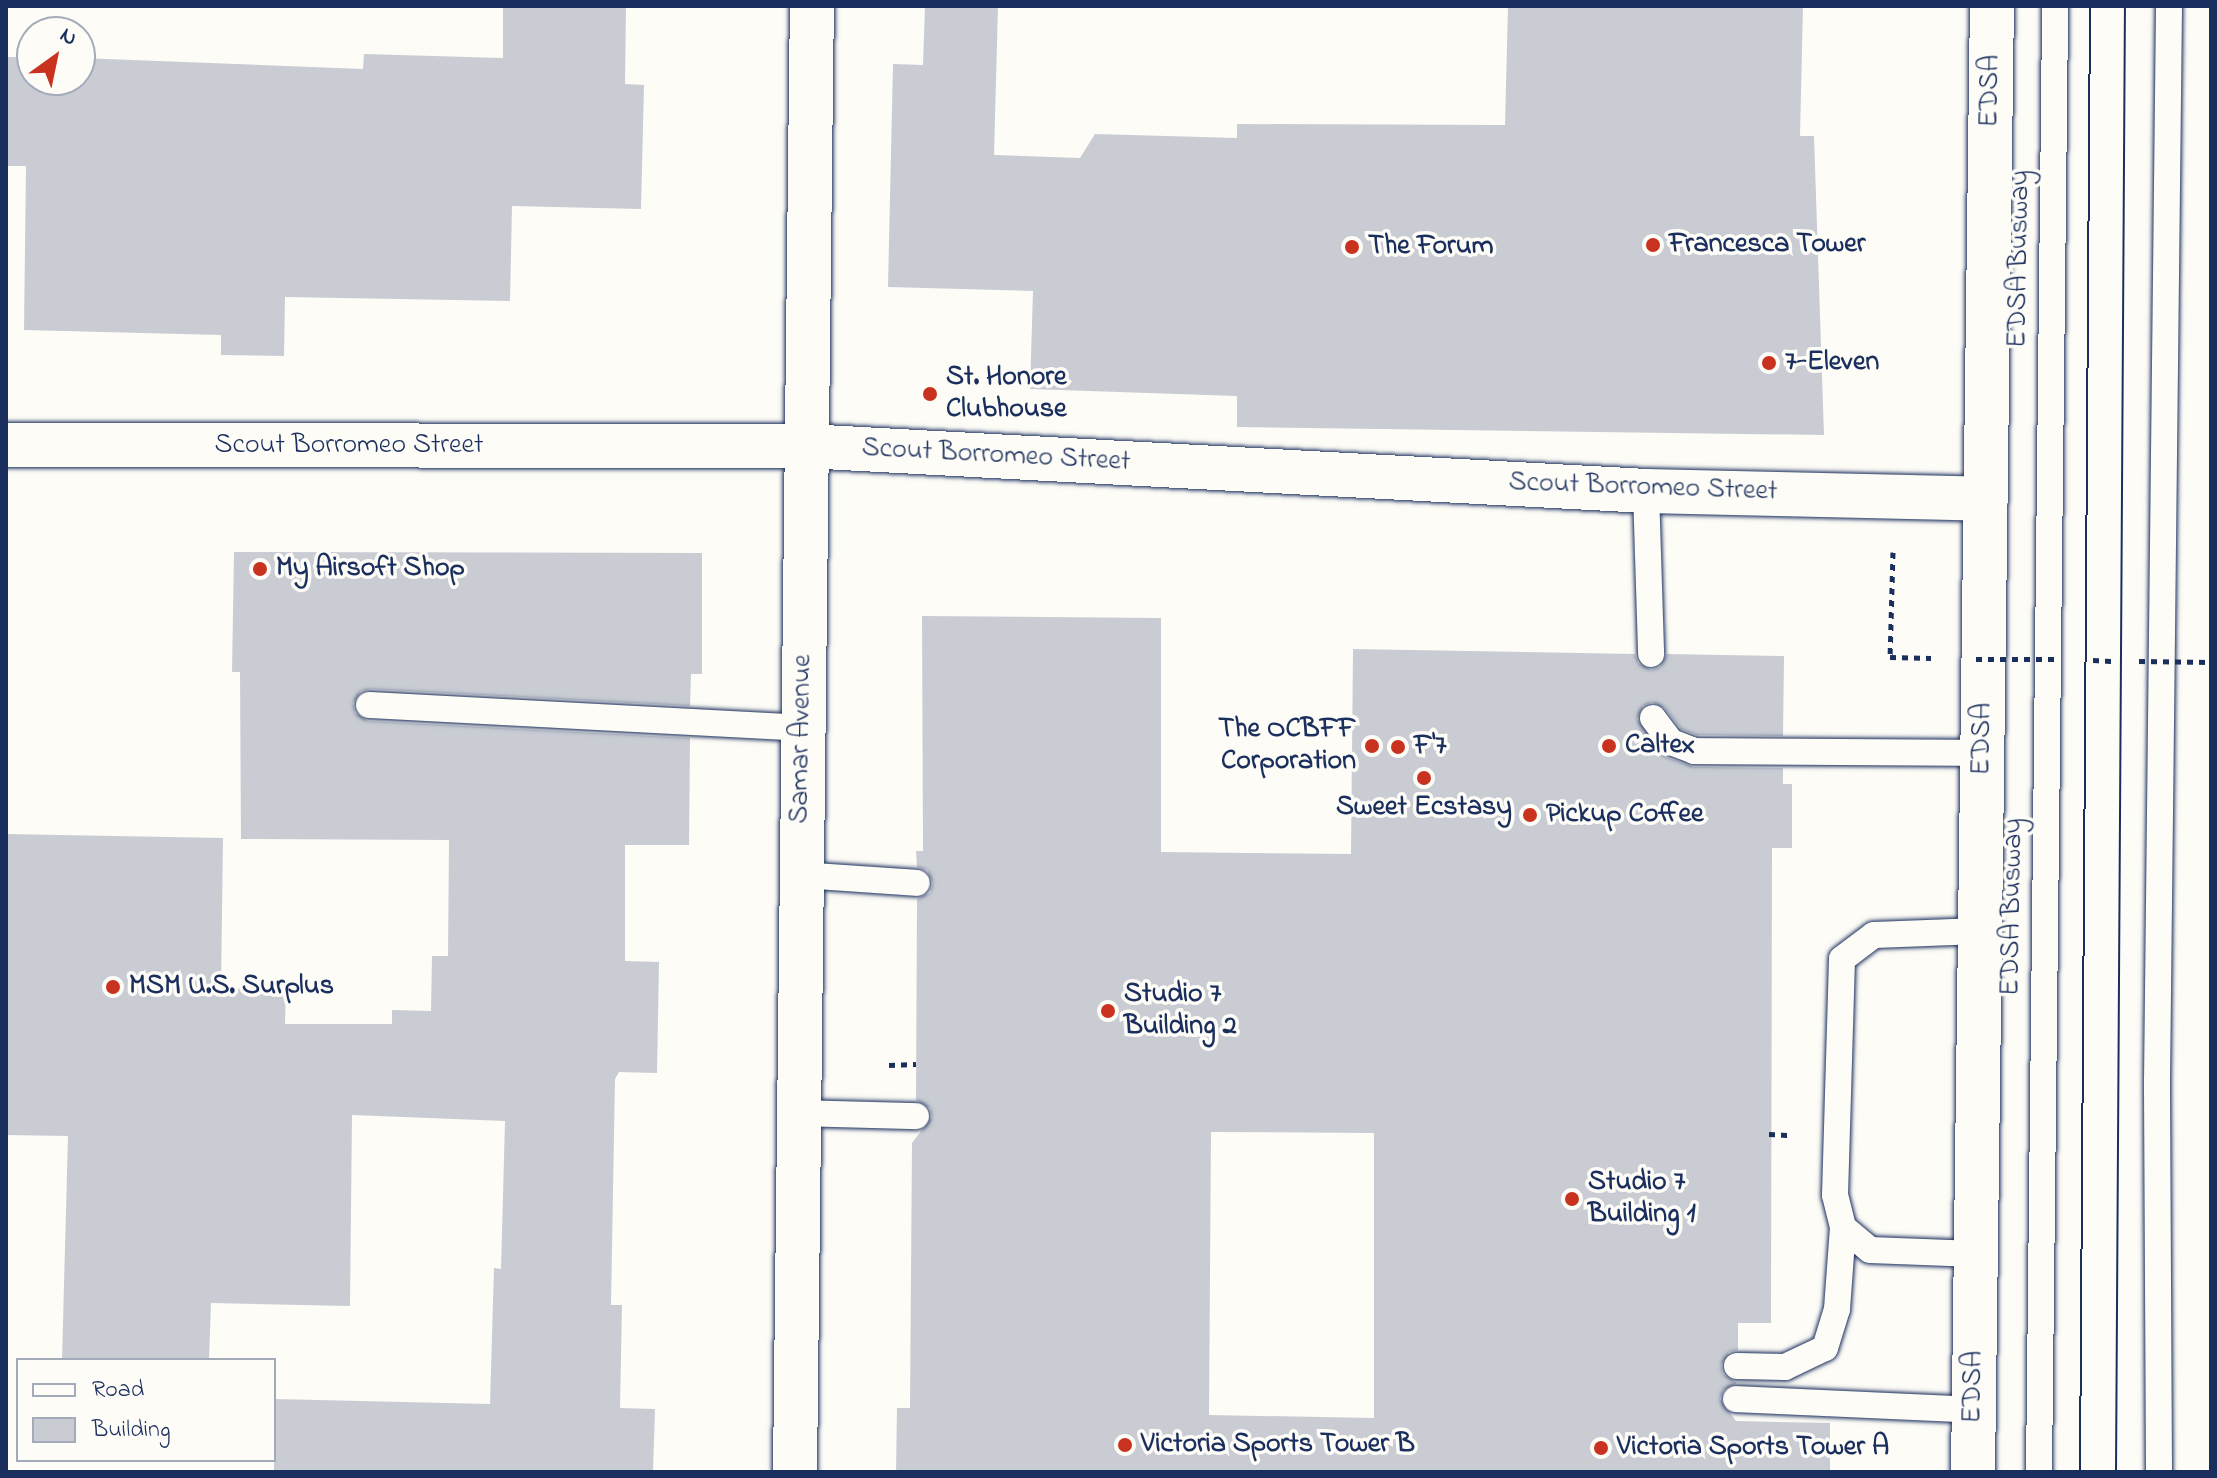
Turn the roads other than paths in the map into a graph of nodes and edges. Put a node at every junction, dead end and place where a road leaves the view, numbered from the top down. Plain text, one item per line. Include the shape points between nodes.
1 (812, 6) edge
2 (1992, 6) edge
3 (2055, 6) edge
4 (2169, 6) edge
5 (6, 445) edge
6 (805, 446) junction
7 (1646, 491) junction
8 (1986, 499) junction
9 (1651, 654) dead end
10 (369, 705) dead end
11 (1653, 718) dead end
12 (802, 728) junction
13 (1983, 753) junction
14 (801, 875) junction
15 (917, 883) dead end
16 (1980, 931) junction
17 (799, 1113) junction
18 (916, 1116) dead end
19 (1843, 1227) junction
20 (1976, 1254) junction
21 (1737, 1366) dead end
22 (1736, 1399) dead end
23 (1974, 1410) junction
24 (795, 1472) edge
25 (1973, 1472) edge
26 (2039, 1472) edge
27 (2159, 1472) edge

1 - 6 main road, Samar Avenue
2 - 8 main road, EDSA
3 - 26 lane, EDSA Busway
4 - 27 lane via 2157,1081
5 - 6 main road, Scout Borromeo Street
6 - 7 main road, Scout Borromeo Street
6 - 12 main road, Samar Avenue
7 - 8 main road, Scout Borromeo Street
7 - 9 lane
8 - 13 main road, EDSA
10 - 12 lane
11 - 13 lane via 1671,742 1694,751
12 - 14 main road, Samar Avenue
13 - 16 main road, EDSA
14 - 15 lane
14 - 17 main road, Samar Avenue
16 - 19 lane via 1874,935 1842,959 1835,1195
16 - 20 main road, EDSA
17 - 18 lane
17 - 24 main road, Samar Avenue
19 - 20 lane via 1870,1250
19 - 21 lane via 1837,1309 1825,1348 1785,1367
20 - 23 main road, EDSA
22 - 23 lane
23 - 25 main road, EDSA

